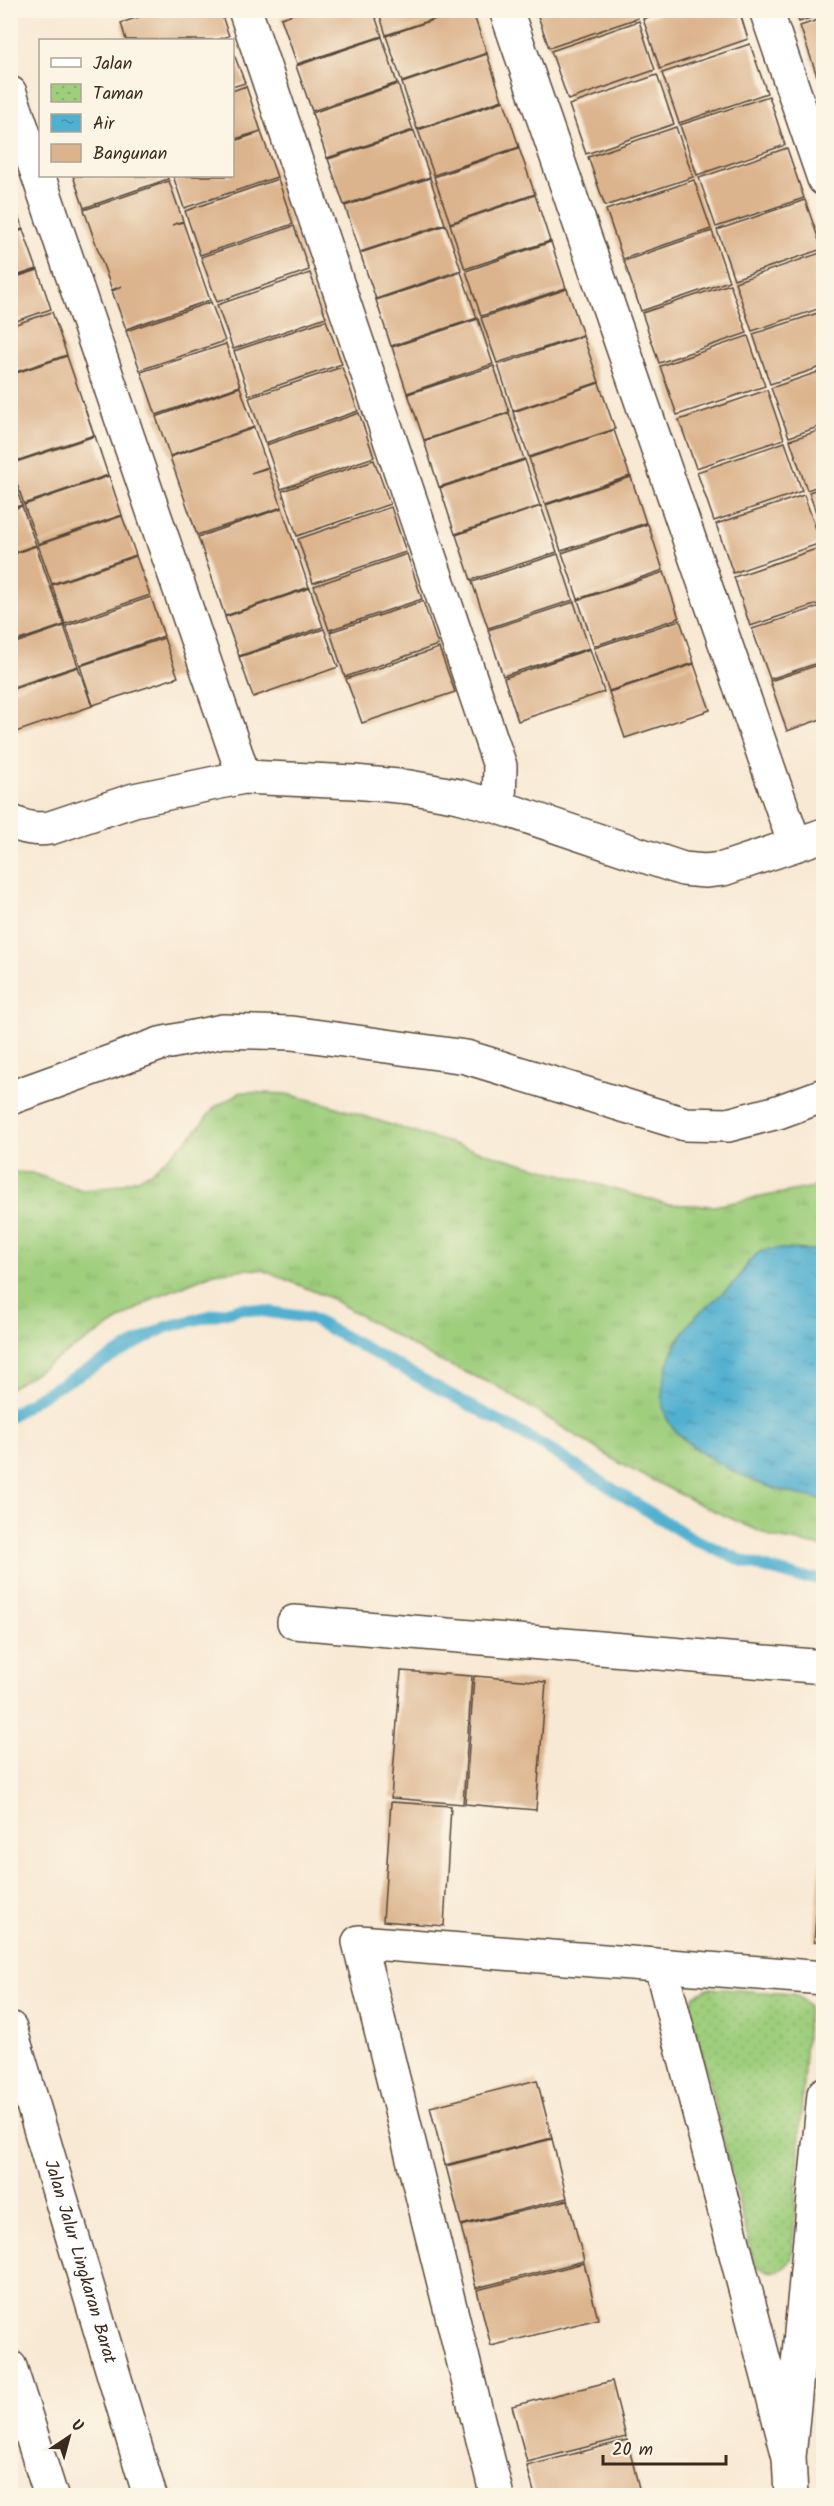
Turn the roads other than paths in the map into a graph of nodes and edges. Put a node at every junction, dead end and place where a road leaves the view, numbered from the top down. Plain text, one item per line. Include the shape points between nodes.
1 (244, 10) edge
2 (506, 10) edge
3 (766, 10) edge
4 (10, 93) edge
5 (824, 179) edge
6 (244, 777) junction
7 (499, 807) junction
8 (10, 821) edge
9 (809, 840) edge
10 (824, 1095) edge
11 (10, 1098) edge
12 (294, 1622) dead end
13 (824, 1667) edge
14 (661, 1967) junction
15 (824, 1978) edge
16 (10, 2028) edge
17 (824, 2094) edge
18 (10, 2367) edge
19 (789, 2457) junction
20 (51, 2496) edge
21 (150, 2496) edge
22 (497, 2496) edge
23 (791, 2496) edge

1 - 7 street via 500,766
2 - 9 street
3 - 5 street
4 - 6 street
6 - 7 street via 409,787
6 - 8 street via 134,800 50,828 38,830
7 - 9 street via 683,869 723,869
10 - 11 street via 728,1125 685,1124 466,1057 292,1033 223,1031 160,1044
12 - 13 street
14 - 15 street
14 - 19 street
14 - 22 street via 359,1942
16 - 21 street, Jalan Jalur Lingkaran Barat
17 - 19 street
18 - 20 street
19 - 23 street

